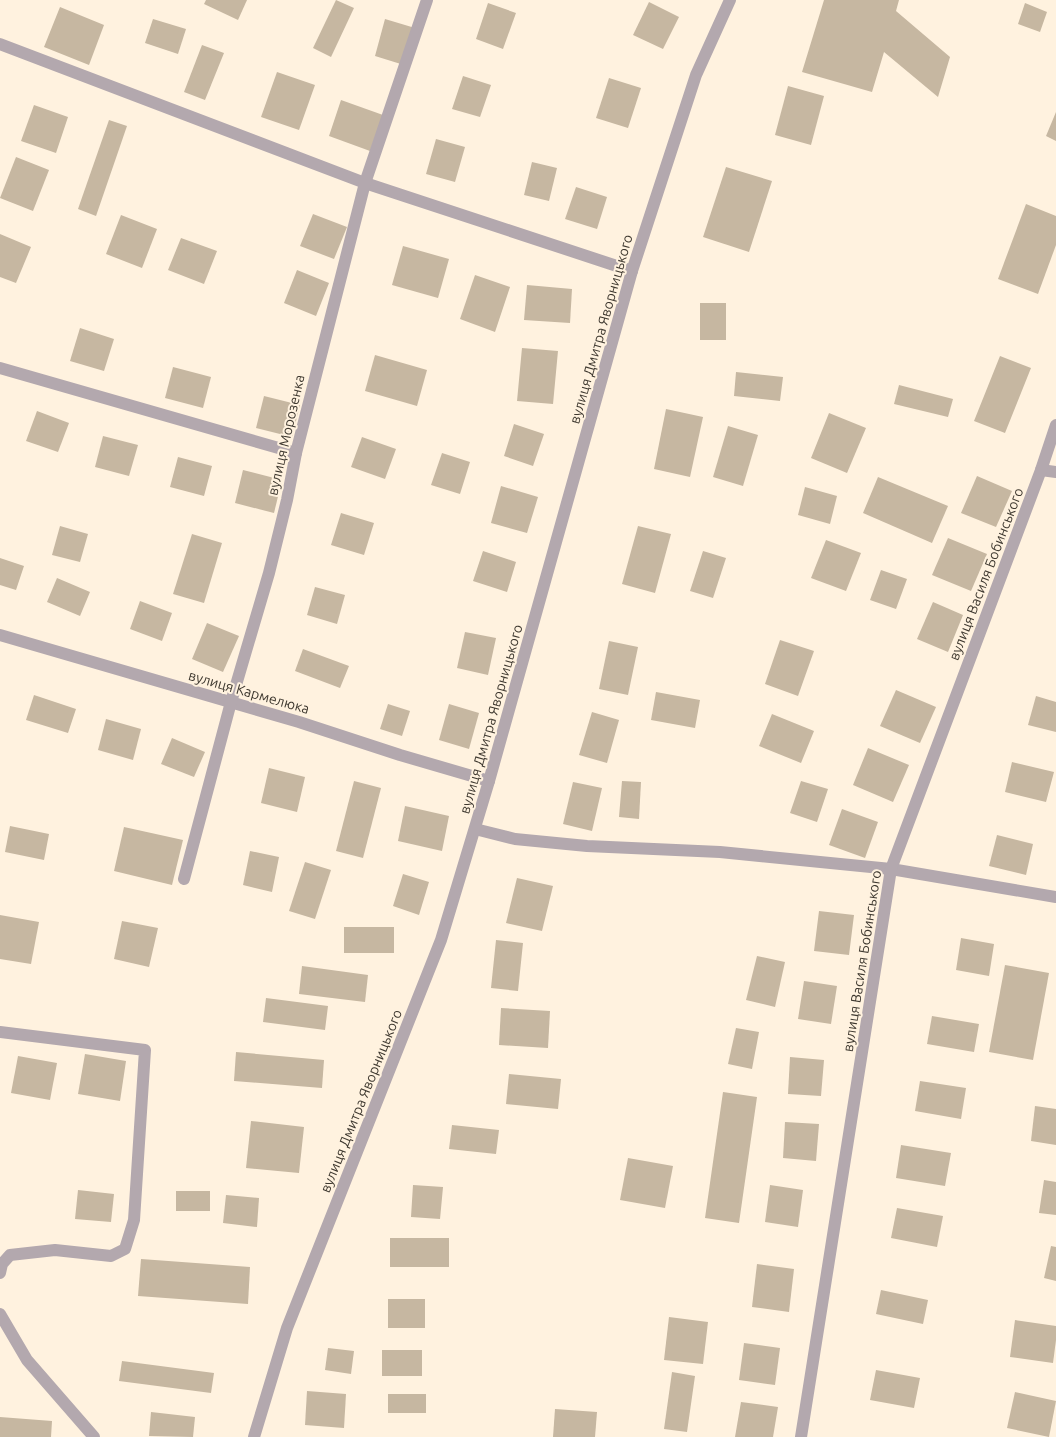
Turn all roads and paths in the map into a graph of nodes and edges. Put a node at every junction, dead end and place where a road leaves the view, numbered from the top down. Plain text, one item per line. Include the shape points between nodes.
1 (427, 0) edge
2 (730, 0) edge
3 (0, 44) edge
4 (364, 183) junction
5 (632, 271) junction
6 (0, 368) edge
7 (1056, 425) edge
8 (296, 453) junction
9 (1041, 470) junction
10 (1056, 472) edge
11 (0, 635) edge
12 (231, 702) junction
13 (489, 781) junction
14 (475, 829) junction
15 (891, 869) junction
16 (184, 879) dead end
17 (1056, 897) edge
18 (0, 1032) edge
19 (0, 1273) edge
20 (0, 1314) edge
21 (94, 1437) edge
22 (254, 1437) edge
23 (801, 1437) edge

1 - 4 street, вулиця Морозенка
2 - 5 street, вулиця Дмитра Яворницького via 696,75
3 - 4 street
4 - 5 street
4 - 8 street, вулиця Морозенка
5 - 13 street, вулиця Дмитра Яворницького
6 - 8 street
7 - 9 street, вулиця Василя Бобинського
8 - 12 street, вулиця Морозенка via 269,573
9 - 10 street
9 - 15 street, вулиця Василя Бобинського
11 - 12 street, вулиця Кармелюка
12 - 13 street, вулиця Кармелюка
12 - 16 street, вулиця Морозенка
13 - 14 street, вулиця Дмитра Яворницького
14 - 15 street via 524,840 720,852
14 - 22 street, вулиця Дмитра Яворницького via 441,940 287,1328
15 - 17 street
15 - 23 street, вулиця Василя Бобинського
18 - 19 street via 145,1050 134,1220 125,1249 112,1256 55,1250 10,1255 2,1264
20 - 21 street via 27,1360

